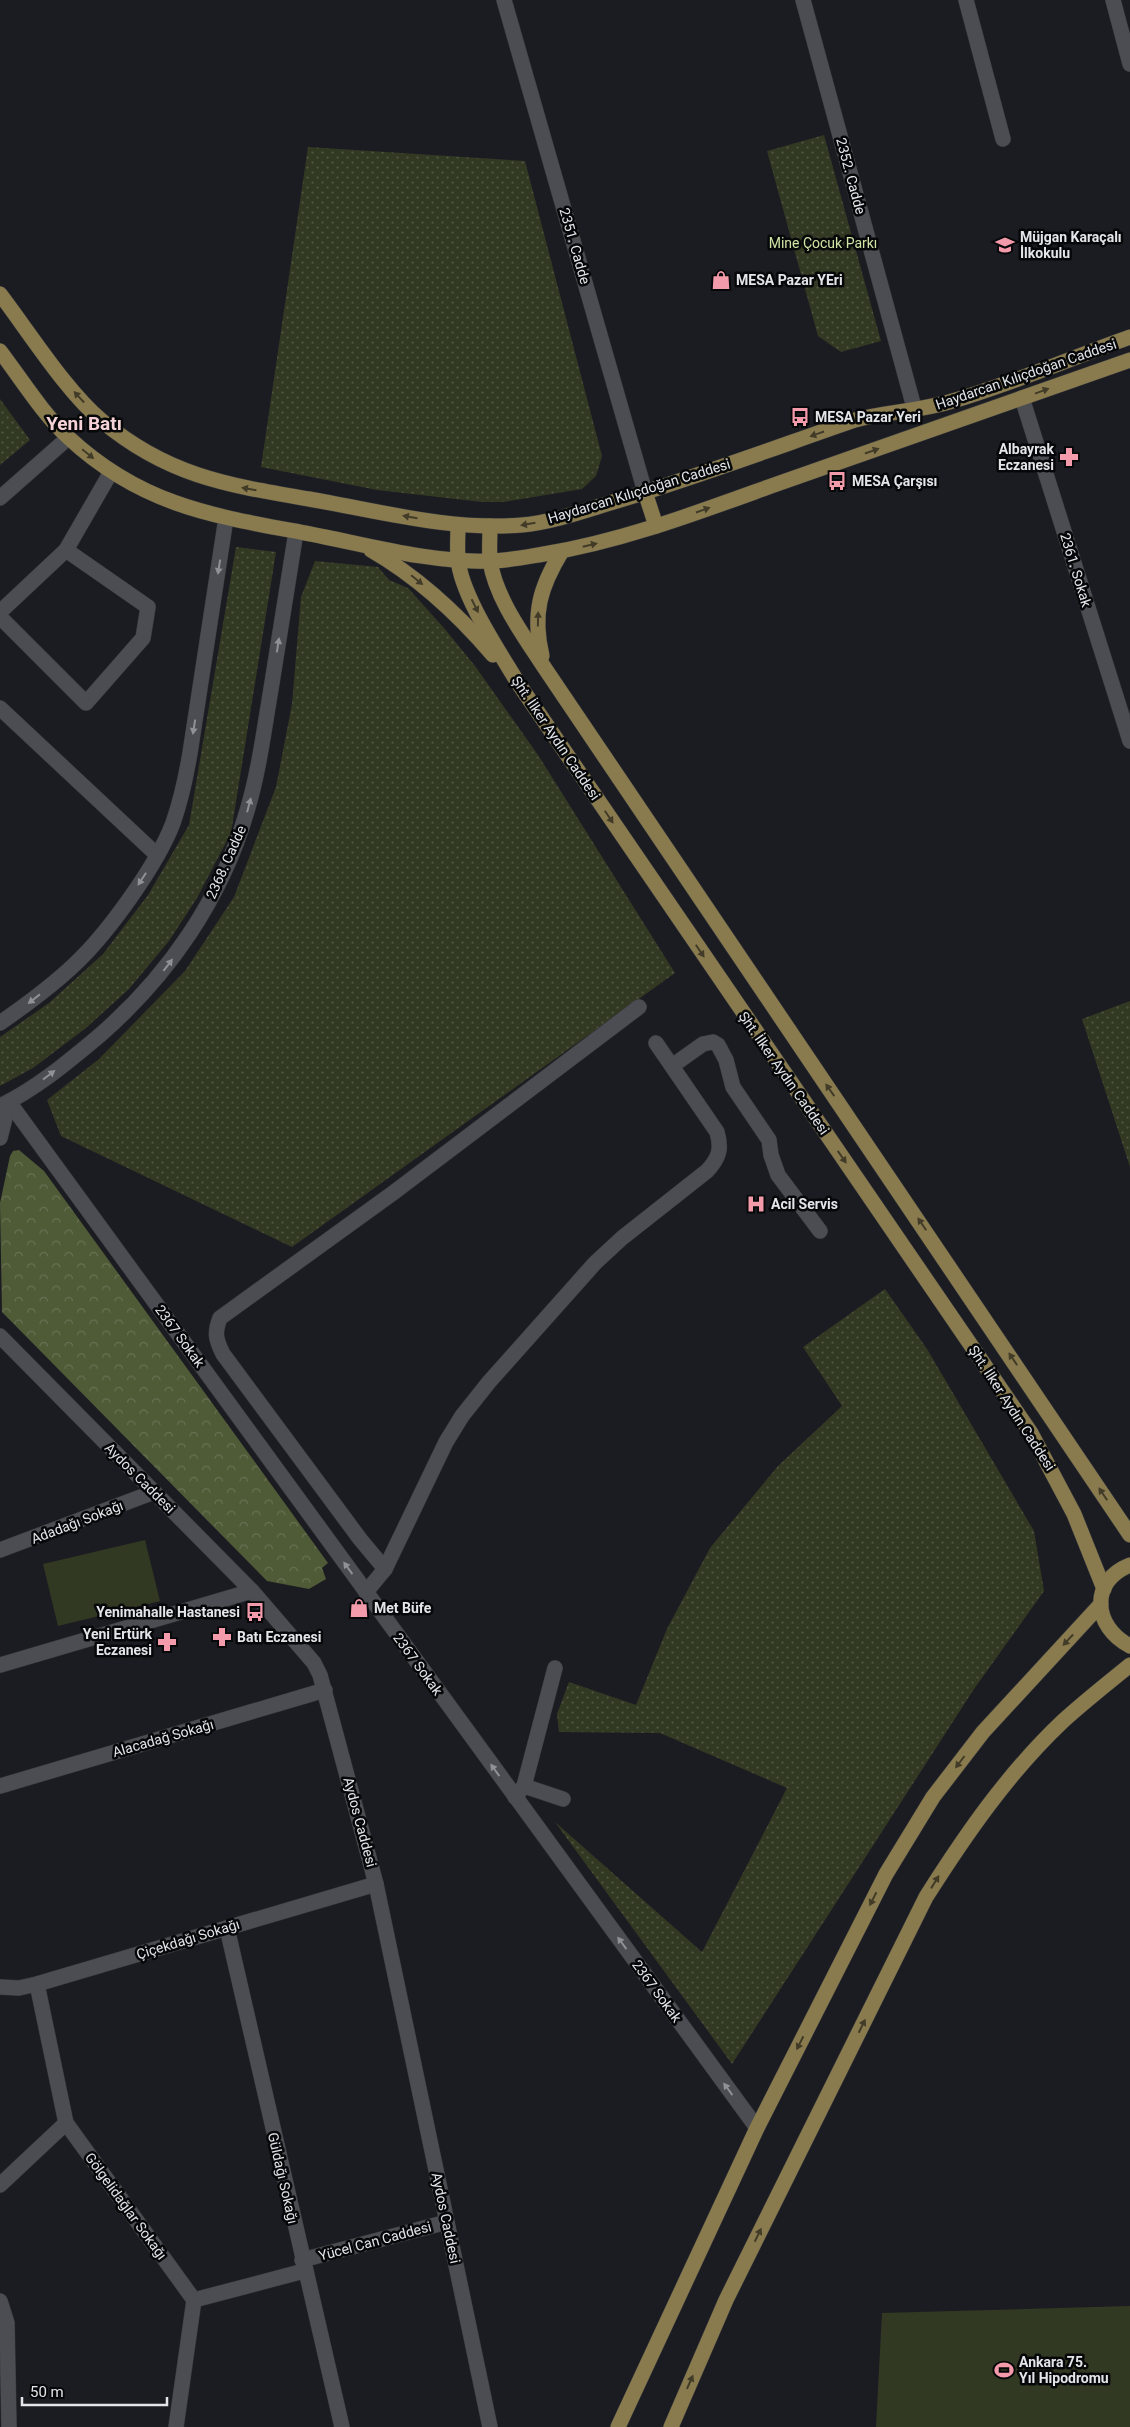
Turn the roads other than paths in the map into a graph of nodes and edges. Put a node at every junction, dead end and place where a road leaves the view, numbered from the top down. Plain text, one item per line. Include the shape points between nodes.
1 (504, 0) edge
2 (803, 0) edge
3 (966, 0) edge
4 (1114, 0) edge
5 (1130, 64) edge
6 (1003, 139) dead end
7 (0, 294) edge
8 (1130, 337) edge
9 (1, 354) edge
10 (1130, 360) edge
11 (1022, 398) junction
12 (915, 410) junction
13 (68, 438) junction
14 (110, 472) junction
15 (646, 492) junction
16 (0, 498) edge
17 (226, 518) junction
18 (458, 525) junction
19 (490, 526) junction
20 (656, 526) junction
21 (296, 532) junction
22 (361, 544) junction
23 (66, 550) junction
24 (562, 551) junction
25 (458, 560) junction
26 (490, 562) junction
27 (0, 612) edge
28 (0, 617) edge
29 (544, 667) junction
30 (518, 683) junction
31 (0, 708) edge
32 (1130, 741) edge
33 (157, 855) junction
34 (638, 1006) dead end
35 (0, 1023) edge
36 (656, 1043) dead end
37 (672, 1066) junction
38 (4, 1104) edge
39 (0, 1138) edge
40 (889, 1176) junction
41 (866, 1192) junction
42 (820, 1231) dead end
43 (0, 1336) edge
44 (154, 1492) junction
45 (1130, 1535) edge
46 (0, 1550) edge
47 (1130, 1565) edge
48 (385, 1569) junction
49 (252, 1591) junction
50 (366, 1592) junction
51 (1102, 1597) junction
52 (1130, 1646) edge
53 (0, 1665) edge
54 (1130, 1665) edge
55 (555, 1668) dead end
56 (325, 1690) junction
57 (0, 1786) edge
58 (520, 1792) junction
59 (563, 1799) dead end
60 (376, 1884) junction
61 (227, 1928) junction
62 (37, 1984) junction
63 (0, 1988) edge
64 (66, 2123) junction
65 (756, 2128) junction
66 (0, 2185) edge
67 (447, 2222) junction
68 (303, 2266) junction
69 (194, 2300) junction
70 (0, 2301) edge
71 (9, 2427) edge
72 (176, 2427) edge
73 (342, 2427) edge
74 (490, 2427) edge
75 (618, 2427) edge
76 (671, 2427) edge

1 - 15 street, 2351. Cadde
2 - 12 street, 2352. Cadde
3 - 6 street
4 - 5 street
18 -> 7 main road, Haydarcan Kılıçdoğan Caddesi via 230,486 161,460 132,444 100,419 73,390
8 - 12 main road, Haydarcan Kılıçdoğan Caddesi via 952,401
9 - 13 main road, Haydarcan Kılıçdoğan Caddesi
11 -> 10 main road, Haydarcan Kılıçdoğan Caddesi
20 -> 11 main road, Haydarcan Kılıçdoğan Caddesi
11 - 32 street, 2361. Sokak
12 -> 15 main road, Haydarcan Kılıçdoğan Caddesi via 856,420
13 -> 14 main road, Haydarcan Kılıçdoğan Caddesi
13 - 16 street
14 - 17 main road, Haydarcan Kılıçdoğan Caddesi via 163,499
14 - 23 street
15 -> 19 main road, Haydarcan Kılıçdoğan Caddesi via 524,525
15 - 20 main road
17 - 21 main road, Haydarcan Kılıçdoğan Caddesi
17 -> 33 street via 184,792
18 - 19 main road, Haydarcan Kılıçdoğan Caddesi
18 - 25 main road, Şht. İlker Aydın Caddesi
19 - 26 main road
24 -> 20 main road, Haydarcan Kılıçdoğan Caddesi
21 - 22 main road, Haydarcan Kılıçdoğan Caddesi
38 -> 21 street, 2368. Cadde via 87,1046 136,1001 167,967 216,890 247,814 258,772
22 - 25 main road, Haydarcan Kılıçdoğan Caddesi
22 -> 30 main road via 399,566 456,614
23 - 27 street
23 - 28 street via 148,607 142,638 86,703
24 - 26 main road, Haydarcan Kılıçdoğan Caddesi
29 -> 24 main road via 538,642 539,599 544,582
25 - 26 main road, Haydarcan Kılıçdoğan Caddesi
25 -> 30 main road, Şht. İlker Aydın Caddesi via 472,601
26 - 29 main road, Şht. İlker Aydın Caddesi via 510,612
40 -> 29 main road, Şht. İlker Aydın Caddesi
30 -> 41 main road, Şht. İlker Aydın Caddesi
31 - 33 street
33 -> 35 street via 115,917 76,964
34 - 48 street via 393,1193 220,1318 215,1330 222,1354
36 - 37 street
37 - 42 street via 703,1044 713,1042 718,1045 733,1087 769,1140 778,1175
37 - 48 street via 717,1132 720,1144 717,1160 595,1263 489,1382 446,1442
38 - 39 street
50 -> 38 street, 2367 Sokak
40 - 41 main road
45 -> 40 main road, Şht. İlker Aydın Caddesi
41 - 51 main road, Şht. İlker Aydın Caddesi via 1031,1433 1074,1514
43 - 44 street, Aydos Caddesi
44 - 46 street, Adadağı Sokağı
44 - 49 street, Aydos Caddesi
47 - 51 main road via 1111,1578
48 - 50 street
49 - 53 street
49 - 56 street, Aydos Caddesi via 314,1663
58 -> 50 street, 2367 Sokak
51 - 52 main road, Şht. İlker Aydın Caddesi via 1102,1617 1108,1630
51 -> 65 main road via 983,1732 934,1797 886,1874
76 -> 54 main road via 726,2300 926,1897 964,1836 997,1792 1064,1721
55 - 58 street
56 - 57 street, Alacadağ Sokağı
56 - 60 street, Aydos Caddesi
58 - 59 street
65 -> 58 street, 2367 Sokak
60 - 61 street, Çiçekdağı Sokağı
60 - 67 street, Aydos Caddesi
61 - 62 street, Çiçekdağı Sokağı
61 - 68 street, Güldağı Sokağı
62 - 63 street, Çiçekdağı Sokağı
62 - 64 street, Gölgelidağlar Sokağı
64 - 66 street
64 - 69 street, Gölgelidağlar Sokağı
65 - 75 main road
67 - 68 street, Yücel Can Caddesi
67 - 74 street, Aydos Caddesi
68 - 69 street, Yücel Can Caddesi
68 - 73 street, Güldağı Sokağı
69 - 72 street
70 - 71 street via 7,2323

